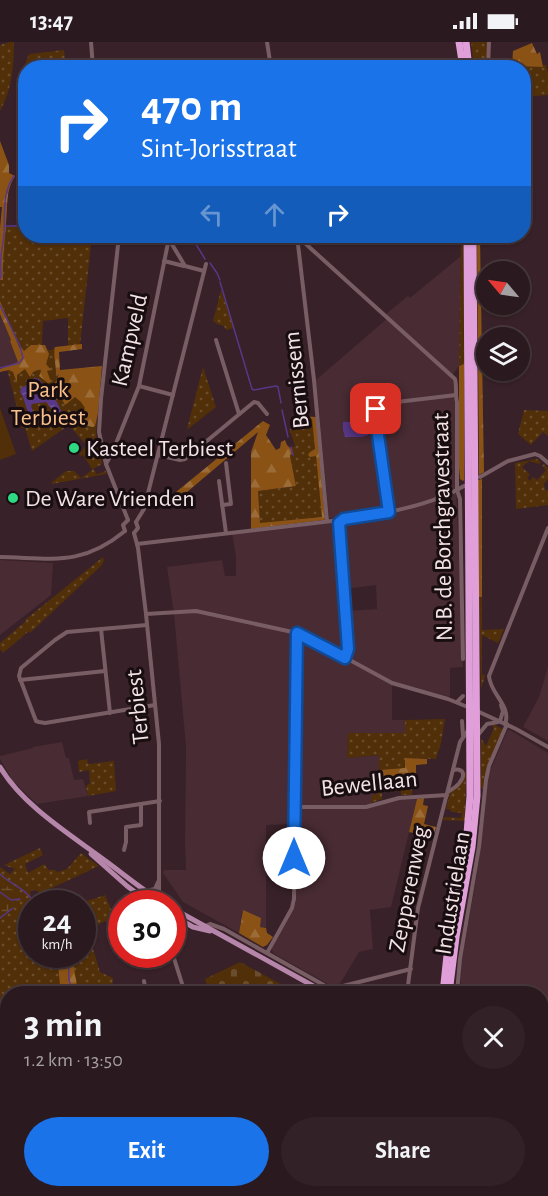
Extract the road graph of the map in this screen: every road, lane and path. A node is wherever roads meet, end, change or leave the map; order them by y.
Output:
1 (91, 42) edge
2 (267, 42) edge
3 (459, 42) edge
4 (466, 42) edge
5 (489, 42) edge
6 (92, 60) edge
7 (270, 60) edge
8 (462, 60) edge
9 (468, 60) edge
10 (488, 60) edge
11 (118, 243) edge
12 (167, 243) edge
13 (171, 243) edge
14 (298, 243) edge
15 (305, 243) edge
16 (467, 243) edge
17 (474, 243) edge
18 (164, 261) junction
19 (206, 264) dead end
20 (184, 266) junction
21 (204, 271) junction
22 (216, 340) dead end
23 (139, 386) junction
24 (173, 395) junction
25 (456, 395) junction
26 (239, 414) junction
27 (267, 414) dead end
28 (114, 447) junction
29 (102, 449) junction
30 (158, 455) junction
31 (226, 463) dead end
32 (548, 463) edge
33 (106, 464) junction
34 (480, 477) dead end
35 (219, 481) dead end
36 (464, 486) dead end
37 (457, 490) junction
38 (222, 506) junction
39 (389, 512) junction
40 (128, 520) junction
41 (327, 521) junction
42 (136, 522) junction
43 (339, 523) junction
44 (548, 528) edge
45 (125, 531) junction
46 (134, 533) junction
47 (226, 533) junction
48 (137, 544) junction
49 (0, 557) edge
50 (146, 614) junction
51 (147, 625) junction
52 (101, 628) junction
53 (297, 633) junction
54 (345, 658) junction
55 (464, 659) dead end
56 (105, 671) junction
57 (20, 680) junction
58 (463, 696) dead end
59 (457, 702) junction
60 (155, 705) junction
61 (473, 709) junction
62 (110, 713) junction
63 (462, 721) dead end
64 (504, 723) junction
65 (470, 725) junction
66 (477, 735) junction
67 (464, 736) junction
68 (548, 747) edge
69 (0, 767) edge
70 (453, 770) junction
71 (477, 782) junction
72 (447, 794) junction
73 (484, 798) junction
74 (160, 801) junction
75 (141, 804) junction
76 (294, 807) junction
77 (90, 823) dead end
78 (79, 843) junction
79 (124, 850) dead end
80 (159, 879) junction
81 (132, 890) edge
82 (145, 890) edge
83 (150, 890) edge
84 (160, 890) edge
85 (186, 916) edge
86 (186, 923) edge
87 (205, 926) junction
88 (267, 953) junction
89 (177, 968) edge
90 (411, 969) junction
91 (144, 981) dead end
92 (350, 985) joint
93 (145, 986) edge
94 (183, 986) edge
95 (311, 986) edge
96 (312, 986) edge
97 (326, 986) edge
98 (347, 986) edge
99 (408, 986) edge
100 (444, 986) edge
101 (450, 986) edge
102 (458, 986) edge

1 - 6 street
2 - 7 street
3 - 8 highway
4 - 9 highway
5 - 10 street
11 - 29 street
12 - 18 street, Kampveld
13 - 20 street
14 - 41 street, Bernissem
15 - 25 street, N.B. de Borchgravestraat
16 - 61 highway
17 - 61 highway
18 - 20 street
18 - 23 street, Kampveld
19 - 21 street
20 - 21 street
21 - 24 street
22 - 26 street
23 - 24 street
23 - 28 street, Kampveld
24 - 30 street
25 - 37 street, N.B. de Borchgravestraat
25 - 39 street, N.B. de Borchgravestraat
26 - 27 street
26 - 30 street
28 - 29 street
28 - 33 street, Kampveld
29 - 33 street
30 - 42 street
31 - 38 street
32 - 34 street
33 - 40 street
35 - 38 street
36 - 37 street
37 - 39 street
37 - 55 street, N.B. de Borchgravestraat
38 - 47 street
39 - 43 street
40 - 42 street
40 - 45 street
41 - 43 street
41 - 47 street
42 - 46 street
43 - 54 street
44 - 64 street
45 - 46 street
45 - 49 street
46 - 48 street, Terbiest
47 - 48 street
48 - 50 street, Terbiest
50 - 51 street, Terbiest
50 - 53 street
51 - 52 street
51 - 60 street, Terbiest
52 - 56 street
52 - 57 street
53 - 54 street
53 - 76 street
54 - 59 street
56 - 57 street
56 - 62 street
57 - 62 street
58 - 59 street
59 - 61 street
60 - 62 street
60 - 74 street, Terbiest
61 - 64 street
61 - 65 highway
61 - 66 highway
63 - 67 street, Zepperenweg
64 - 66 street
64 - 68 street
64 - 73 street, Industrielaan
65 - 67 street, Zepperenweg
65 - 100 highway
66 - 71 highway
67 - 70 street, Zepperenweg
69 - 78 main road
70 - 72 street, Zepperenweg
70 - 72 street, Zepperenweg
71 - 73 street, Industrielaan
71 - 101 highway
72 - 76 street, Bewellaan
72 - 90 street, Zepperenweg
73 - 102 street, Industrielaan
74 - 75 street
74 - 80 street, Terbiest
75 - 77 street
75 - 79 street
76 - 88 street
78 - 81 main road
78 - 82 main road
80 - 83 street
80 - 84 street, Terbiest
85 - 87 main road
86 - 95 main road
87 - 88 street
87 - 96 main road
88 - 97 street
89 - 94 street
90 - 92 street
90 - 99 street, Zepperenweg
91 - 93 street
92 - 98 street

